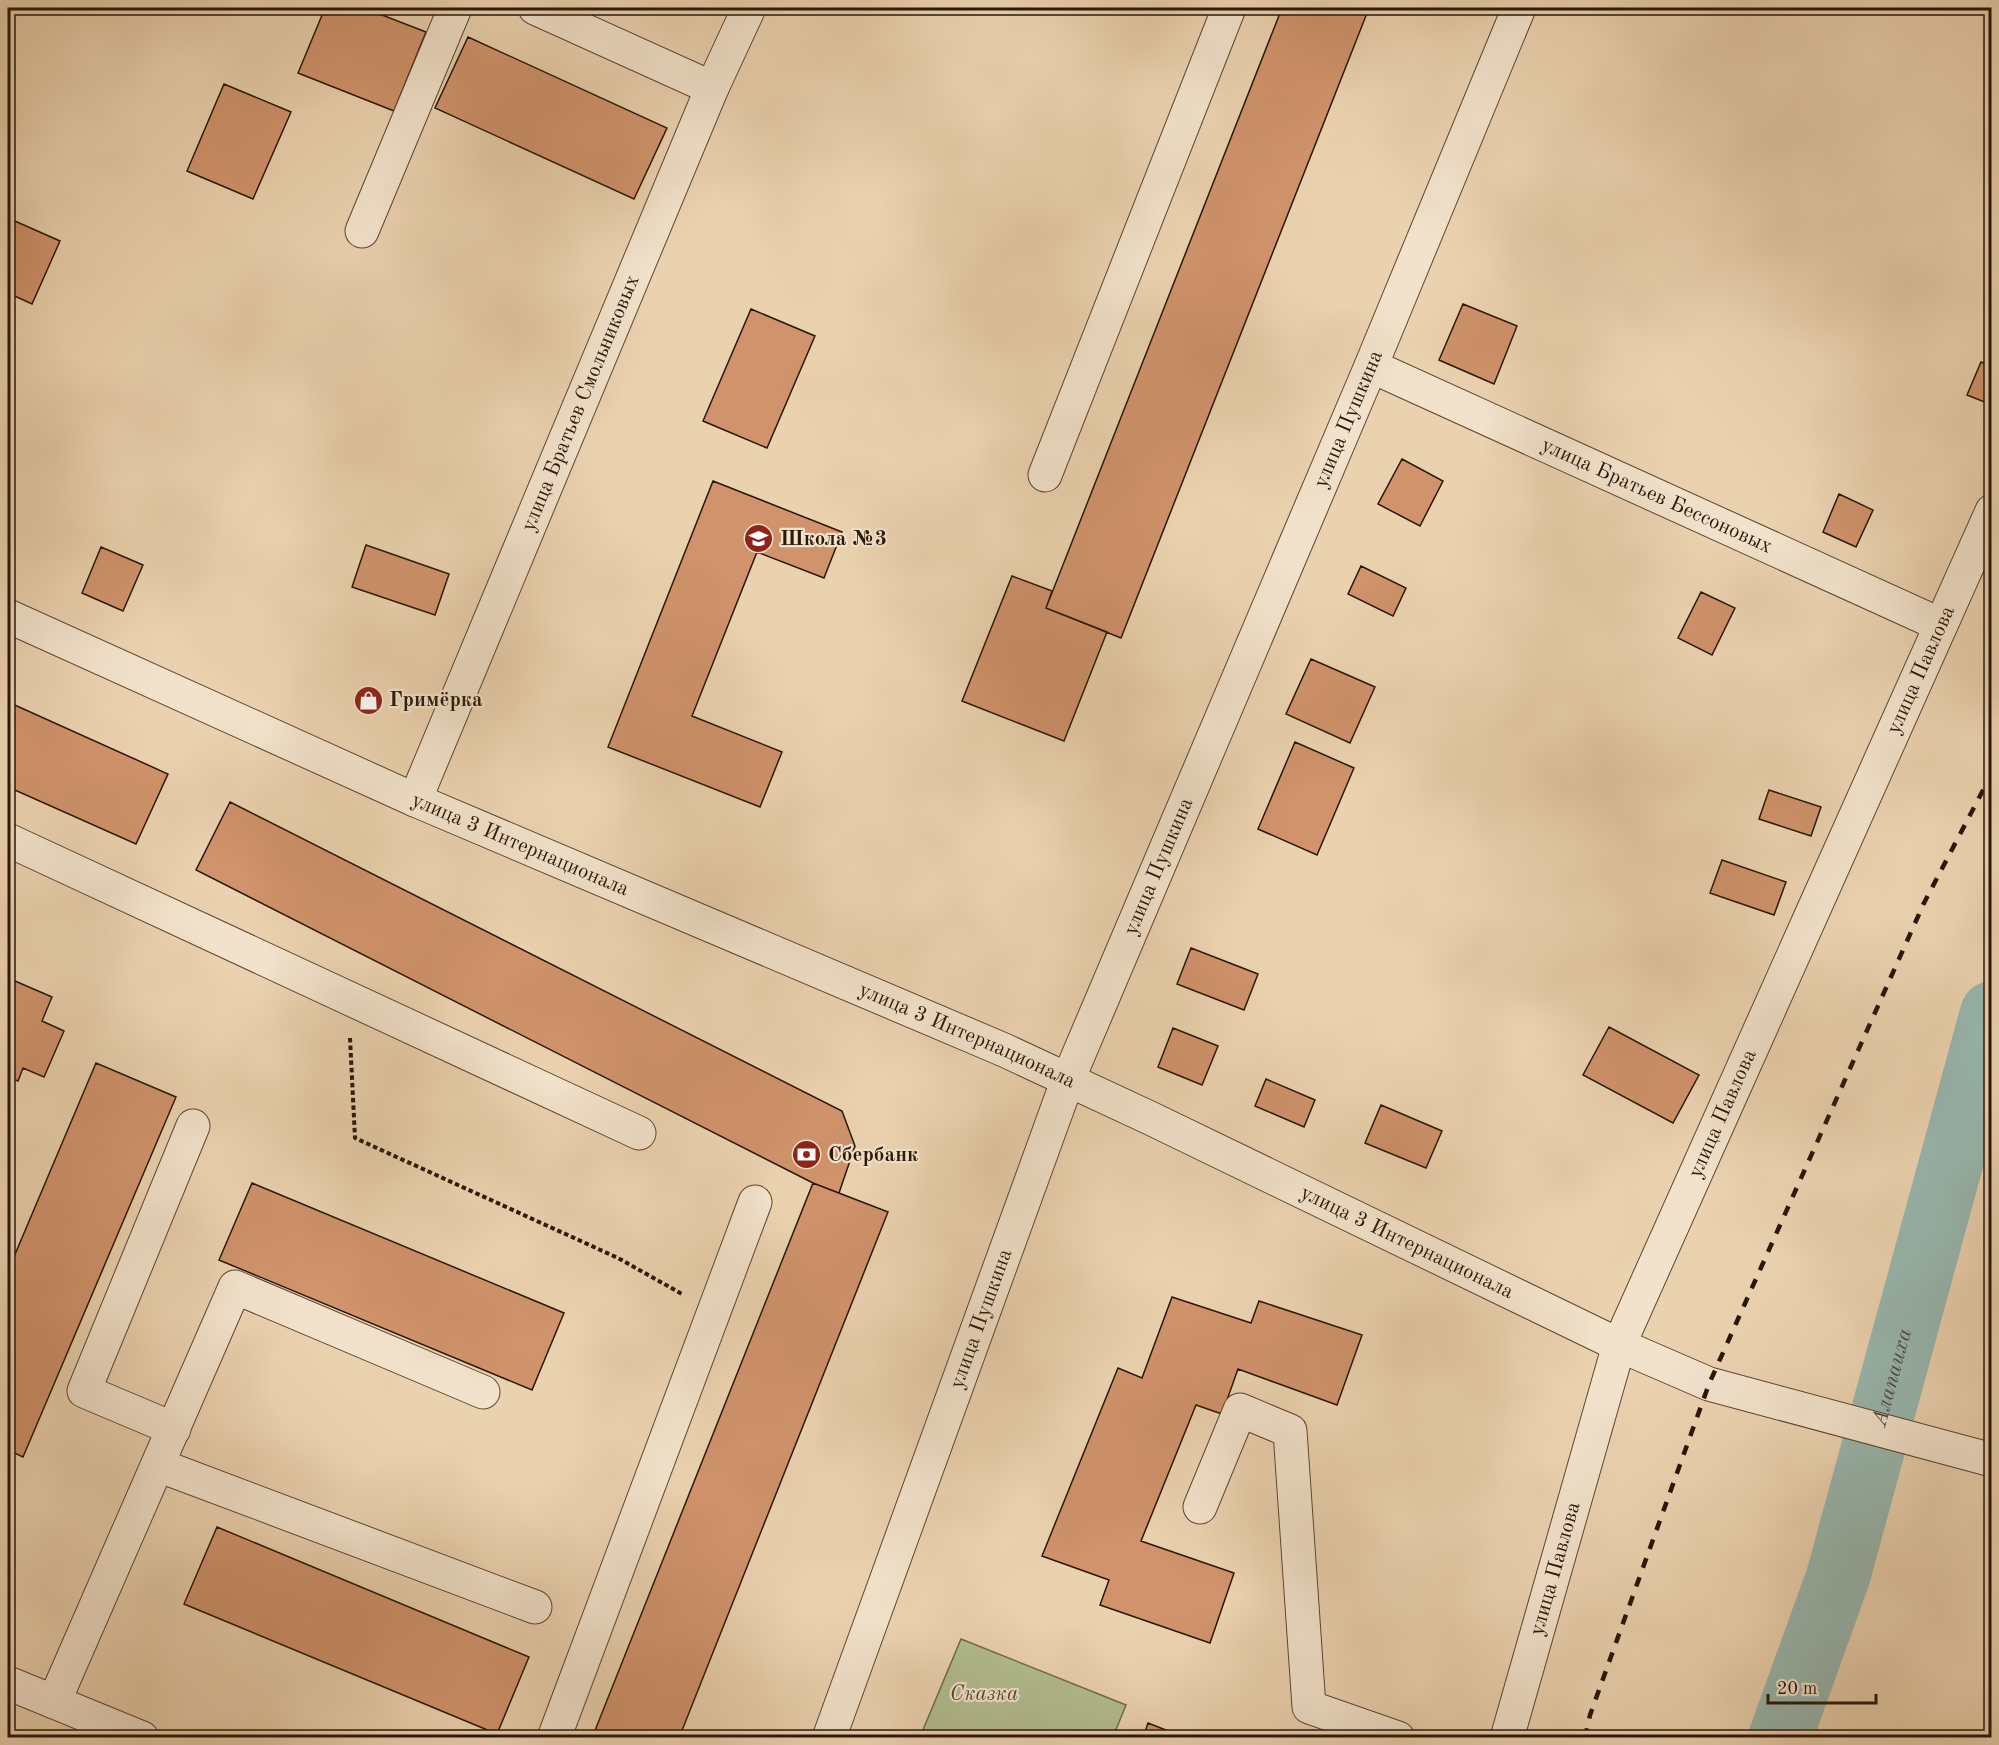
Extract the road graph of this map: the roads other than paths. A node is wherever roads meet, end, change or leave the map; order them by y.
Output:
1 (455, 8) edge
2 (535, 8) edge
3 (749, 8) edge
4 (1229, 8) edge
5 (1519, 8) edge
6 (712, 88) junction
7 (362, 231) dead end
8 (1371, 366) junction
9 (1045, 475) dead end
10 (1992, 511) edge
11 (8, 616) edge
12 (1941, 625) junction
13 (415, 800) junction
14 (8, 840) edge
15 (1067, 1082) junction
16 (193, 1126) dead end
17 (639, 1133) dead end
18 (755, 1202) dead end
19 (1619, 1345) junction
20 (483, 1392) dead end
21 (174, 1429) junction
22 (1992, 1460) edge
23 (158, 1465) junction
24 (1200, 1507) dead end
25 (535, 1607) dead end
26 (8, 1683) edge
27 (54, 1702) junction
28 (142, 1737) edge
29 (554, 1737) edge
30 (828, 1737) edge
31 (1398, 1737) edge
32 (1507, 1737) edge

1 - 7 street
2 - 6 street
3 - 6 street, улица Братьев Смольниковых
4 - 9 street
5 - 8 street, улица Пушкина
6 - 13 street, улица Братьев Смольниковых
8 - 12 street, улица Братьев Бессоновых
8 - 15 street, улица Пушкина
10 - 12 street, улица Павлова
11 - 13 street, улица 3 Интернационала
12 - 19 street, улица Павлова
13 - 15 street, улица 3 Интернационала
14 - 17 street
15 - 19 street, улица 3 Интернационала
15 - 30 street, улица Пушкина
16 - 21 street
18 - 29 street
19 - 22 street, улица 3 Интернационала
19 - 32 street, улица Павлова
20 - 21 street
21 - 23 street
23 - 25 street
23 - 27 street
24 - 31 street
26 - 27 street
27 - 28 street

